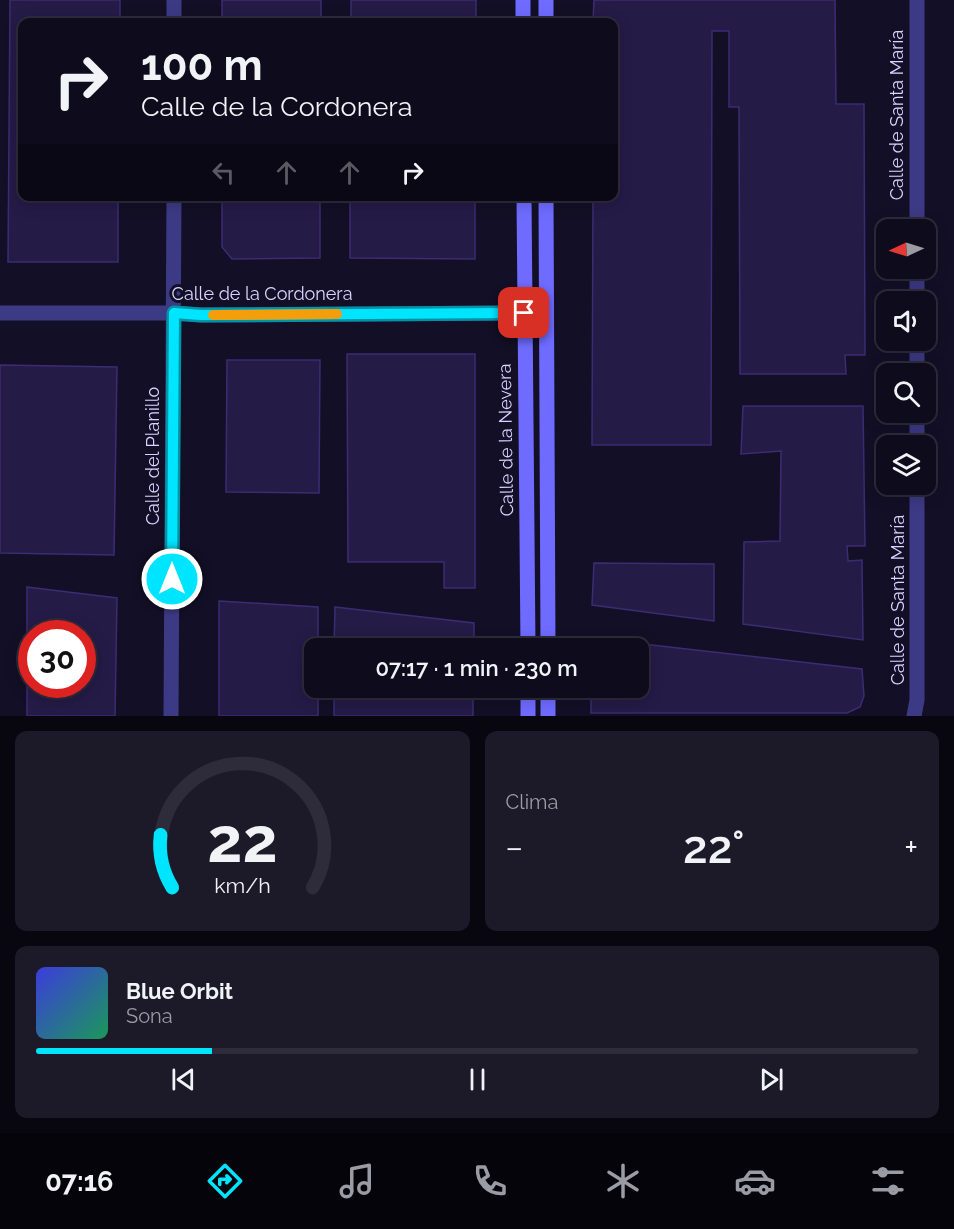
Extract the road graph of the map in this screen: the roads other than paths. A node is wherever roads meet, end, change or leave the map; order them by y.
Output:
1 (174, 0) edge
2 (523, 0) edge
3 (546, 0) edge
4 (916, 0) edge
5 (174, 18) edge
6 (523, 18) edge
7 (546, 18) edge
8 (174, 201) edge
9 (524, 201) edge
10 (546, 201) edge
11 (917, 219) edge
12 (0, 313) edge
13 (174, 313) junction
14 (524, 313) junction
15 (917, 495) edge
16 (528, 638) edge
17 (548, 638) edge
18 (528, 698) edge
19 (548, 698) edge
20 (171, 716) edge
21 (528, 716) edge
22 (548, 716) edge
23 (914, 716) edge

1 - 5 street
2 - 6 main road
3 - 7 main road
4 - 11 street, Calle de Santa María
8 - 13 street, Calle del Planillo
9 - 14 main road, Calle de la Nevera
10 - 17 main road
12 - 13 street, Calle de la Cordonera
13 - 14 street, Calle de la Cordonera
13 - 20 street, Calle del Planillo
14 - 16 main road, Calle de la Nevera
15 - 23 street, Calle de Santa María
18 - 21 main road
19 - 22 main road

